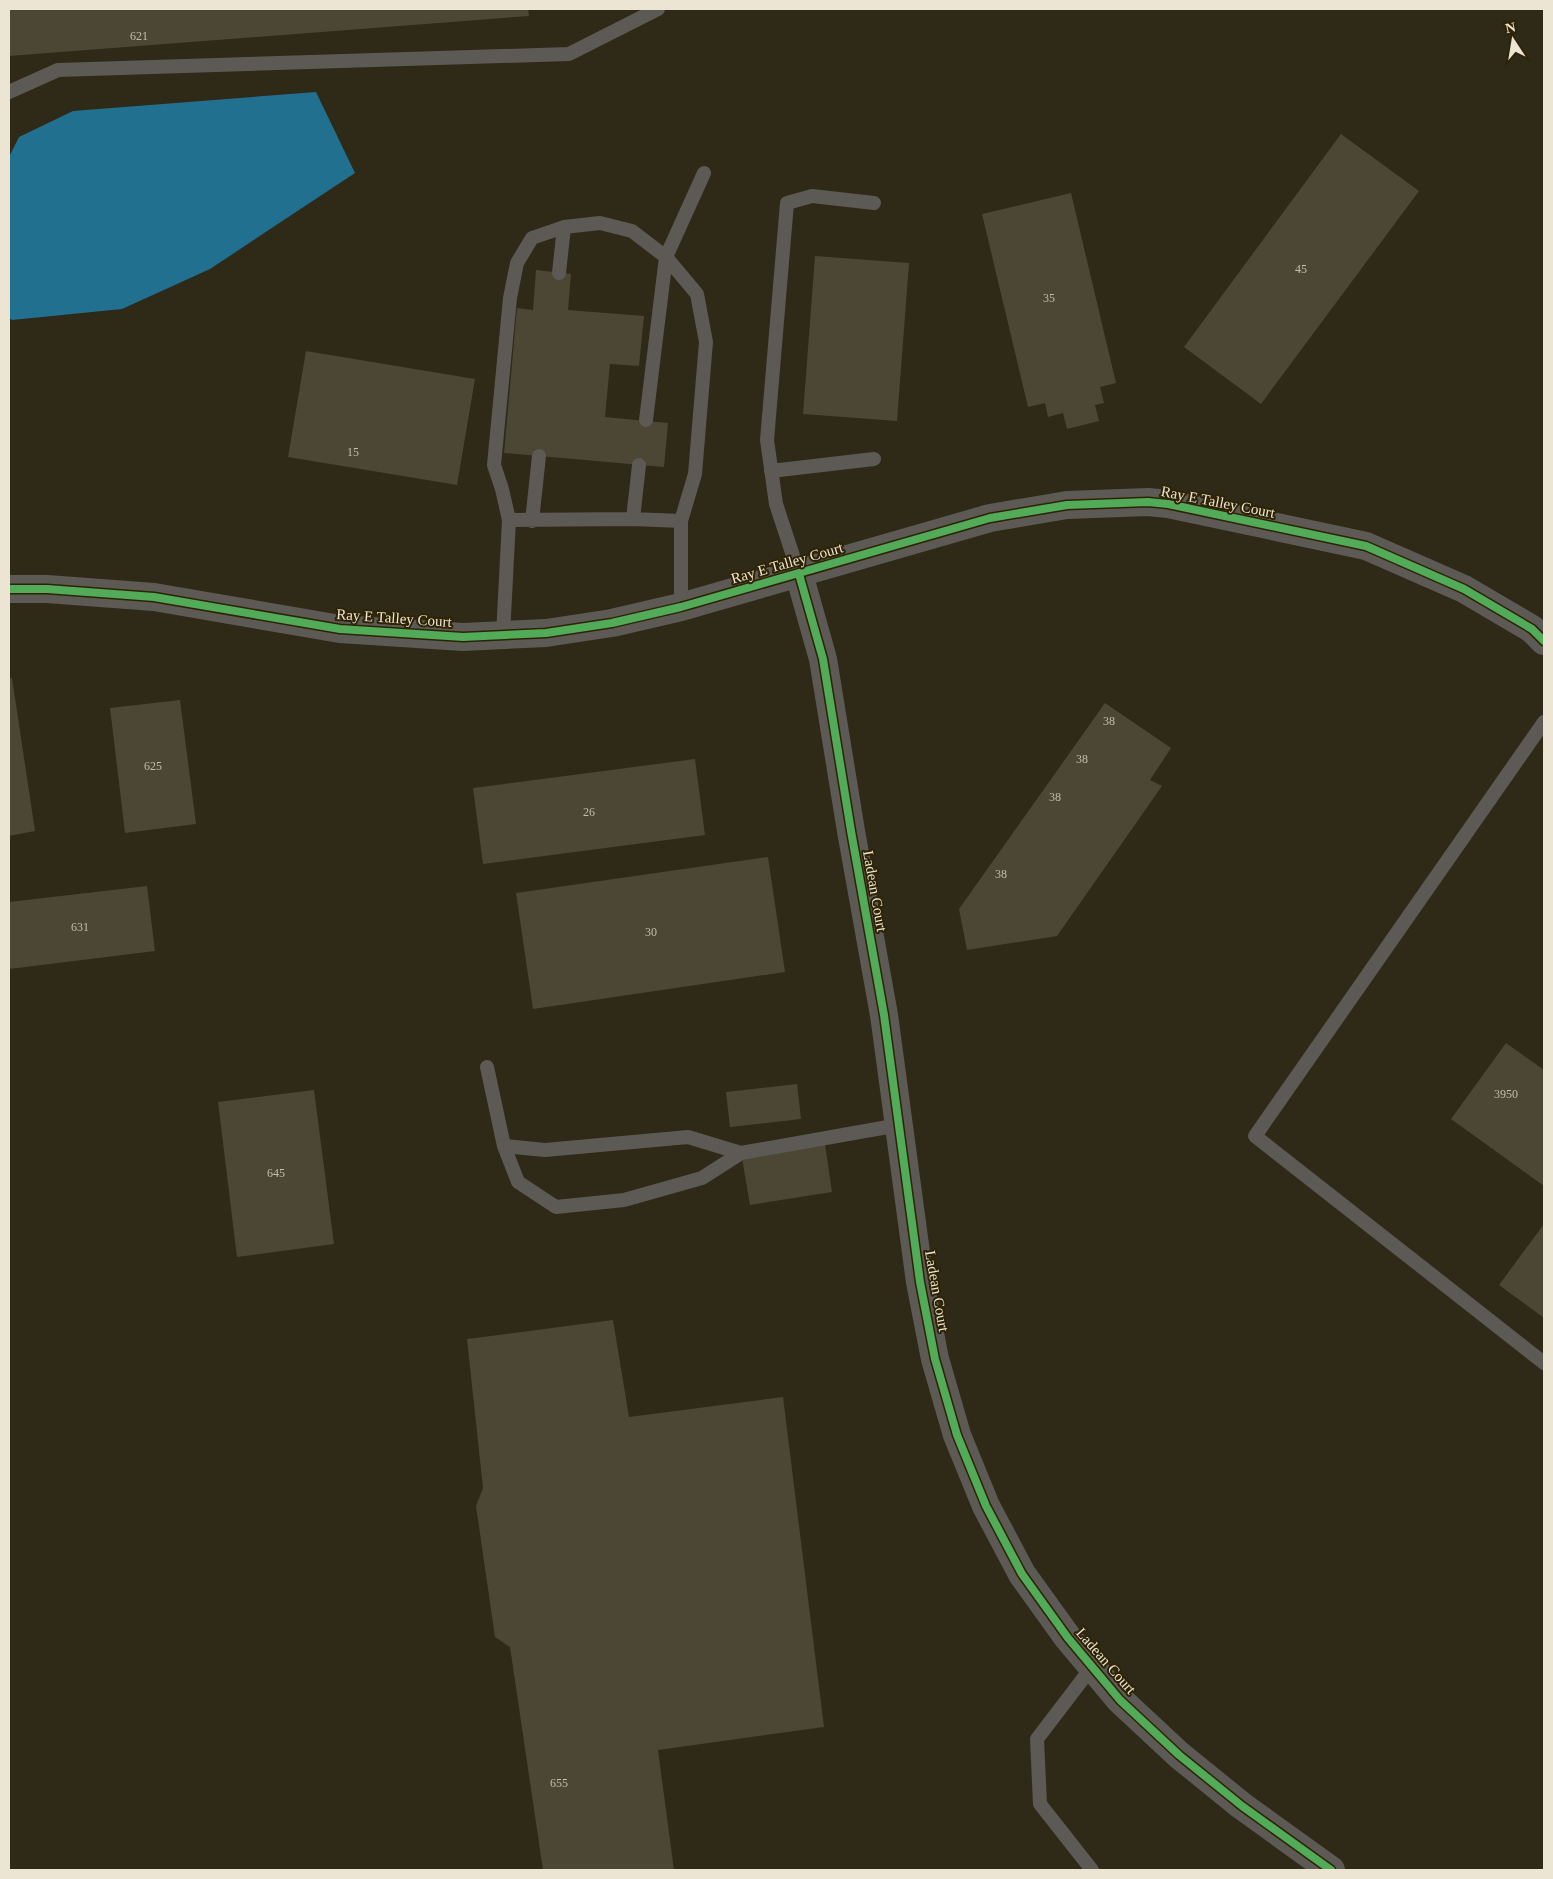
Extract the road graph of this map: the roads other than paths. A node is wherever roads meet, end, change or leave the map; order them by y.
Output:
1 (658, 9) edge
2 (9, 92) edge
3 (704, 173) dead end
4 (874, 203) dead end
5 (564, 227) junction
6 (666, 257) junction
7 (559, 273) dead end
8 (646, 420) dead end
9 (539, 456) dead end
10 (874, 459) dead end
11 (639, 465) dead end
12 (771, 471) junction
13 (633, 519) junction
14 (509, 520) junction
15 (532, 521) junction
16 (680, 521) junction
17 (799, 574) junction
18 (9, 589) edge
19 (681, 607) junction
20 (503, 635) junction
21 (1544, 641) edge
22 (1544, 722) edge
23 (487, 1067) dead end
24 (899, 1125) junction
25 (504, 1146) junction
26 (741, 1153) junction
27 (1544, 1363) edge
28 (1092, 1667) junction
29 (1092, 1870) edge
30 (1331, 1870) edge

1 - 2 lane
3 - 6 lane
4 - 12 lane
5 - 6 lane
5 - 7 lane
5 - 14 lane
6 - 8 lane
6 - 16 lane
9 - 15 lane
10 - 12 lane
11 - 13 lane
12 - 17 lane
13 - 15 lane
13 - 16 lane
14 - 15 lane
14 - 20 lane
16 - 19 lane
17 - 19 street, Ray E Talley Court
17 - 21 street, Ray E Talley Court
17 - 24 street, Ladean Court
18 - 20 street, Ray E Talley Court
19 - 20 street, Ray E Talley Court
22 - 27 lane
23 - 25 lane
24 - 26 lane
24 - 28 street, Ladean Court
25 - 26 lane
25 - 26 lane
28 - 29 lane
28 - 30 street, Ladean Court

